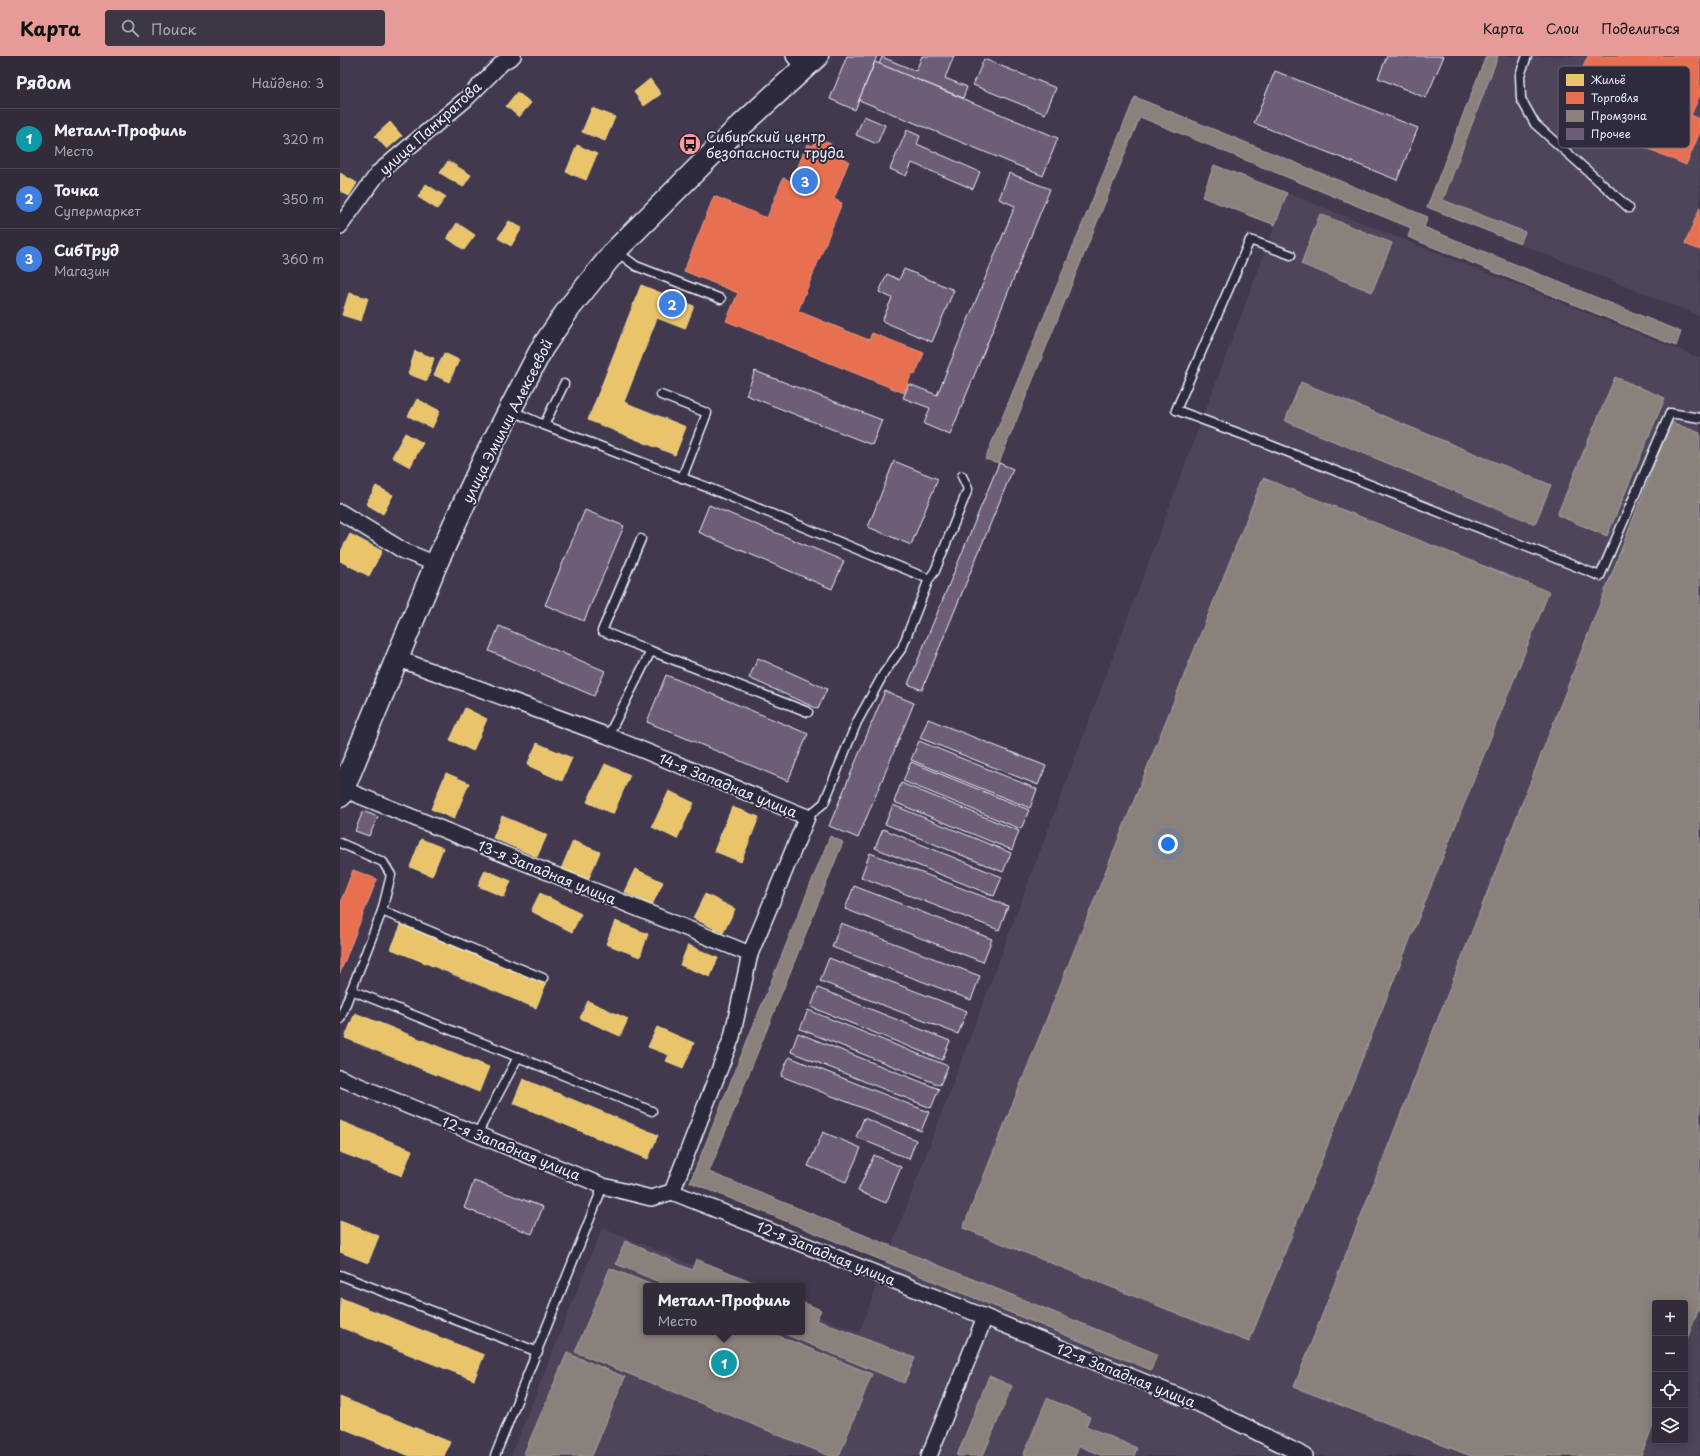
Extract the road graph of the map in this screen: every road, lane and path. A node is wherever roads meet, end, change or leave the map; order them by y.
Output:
1 (512, 56) edge
2 (1527, 56) edge
3 (805, 60) edge
4 (1558, 145) edge
5 (1562, 148) edge
6 (1629, 208) dead end
7 (340, 226) edge
8 (616, 250) junction
9 (1291, 255) dead end
10 (721, 299) dead end
11 (564, 384) dead end
12 (661, 395) dead end
13 (509, 410) junction
14 (1700, 418) edge
15 (544, 425) junction
16 (962, 476) dead end
17 (682, 478) junction
18 (340, 512) edge
19 (641, 538) dead end
20 (436, 564) junction
21 (929, 579) junction
22 (650, 651) junction
23 (396, 658) junction
24 (808, 712) dead end
25 (608, 736) junction
26 (341, 793) edge
27 (807, 817) junction
28 (340, 843) edge
29 (382, 911) junction
30 (750, 954) junction
31 (543, 978) dead end
32 (352, 990) junction
33 (340, 1019) edge
34 (518, 1057) junction
35 (340, 1078) edge
36 (652, 1111) dead end
37 (476, 1134) junction
38 (603, 1186) junction
39 (672, 1192) junction
40 (340, 1275) edge
41 (985, 1317) junction
42 (538, 1352) junction
43 (495, 1456) edge
44 (929, 1456) edge
45 (1305, 1456) edge

1 - 7 street, улица Панкратова
2 - 4 lane
3 - 8 street, улица Эмилии Алексеевой
5 - 6 lane
8 - 10 lane
8 - 13 street, улица Эмилии Алексеевой
9 - 14 lane
11 - 15 lane
12 - 17 lane
13 - 15 lane
13 - 20 street, улица Эмилии Алексеевой
15 - 17 lane
16 - 21 lane, 14-я Западная улица
17 - 21 lane
18 - 20 street
19 - 22 lane
20 - 23 street, улица Эмилии Алексеевой
21 - 27 lane, 14-я Западная улица
22 - 24 lane
22 - 25 lane
23 - 25 street, 14-я Западная улица
23 - 26 street, улица Эмилии Алексеевой
25 - 27 street, 14-я Западная улица
26 - 30 street, 13-я Западная улица
27 - 30 street
28 - 29 lane
29 - 31 lane
29 - 32 lane
30 - 39 street
32 - 33 lane
32 - 34 lane
34 - 36 lane
34 - 37 lane
35 - 37 street, 12-я Западная улица
37 - 38 street, 12-я Западная улица
38 - 39 street, 12-я Западная улица
38 - 42 lane
39 - 41 street, 12-я Западная улица
40 - 42 lane
41 - 44 street
41 - 45 street, 12-я Западная улица
42 - 43 lane

